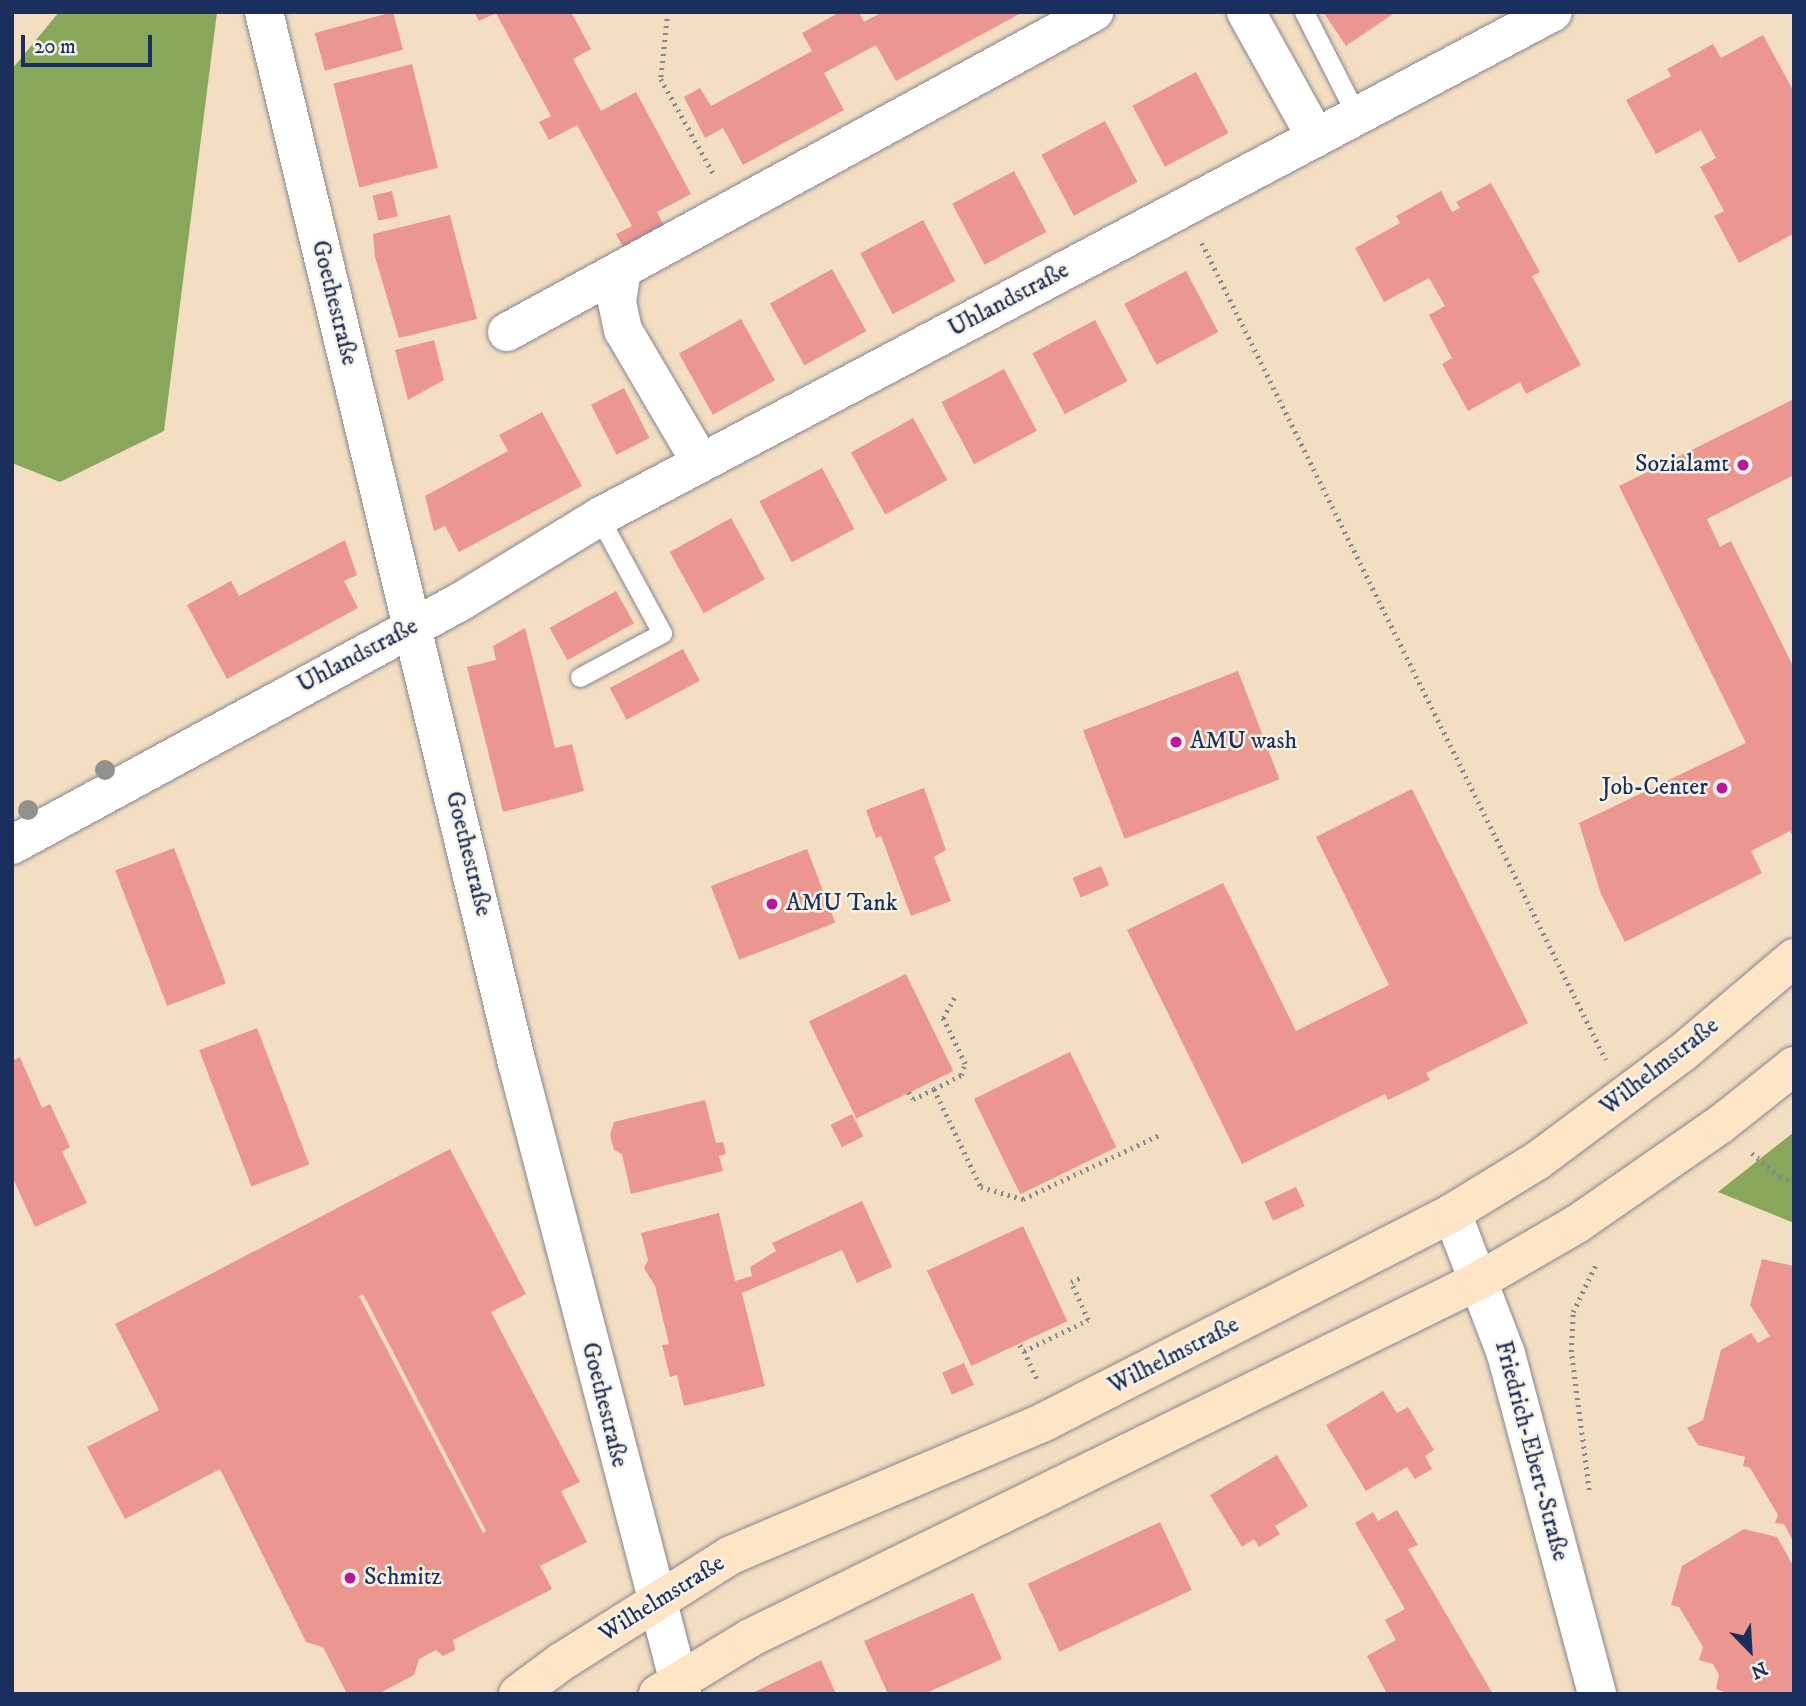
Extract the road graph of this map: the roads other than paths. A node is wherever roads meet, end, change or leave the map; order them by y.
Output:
1 (264, 12) edge
2 (1094, 12) edge
3 (1246, 12) edge
4 (1304, 12) edge
5 (1553, 12) edge
6 (1357, 116) junction
7 (1316, 138) junction
8 (622, 270) junction
9 (506, 332) dead end
10 (701, 463) junction
11 (599, 517) junction
12 (412, 627) junction
13 (580, 677) dead end
14 (12, 845) edge
15 (1794, 958) edge
16 (1794, 1066) edge
17 (1452, 1213) junction
18 (1480, 1280) junction
19 (656, 1603) junction
20 (672, 1689) edge
21 (518, 1694) edge
22 (1597, 1694) edge

1 - 12 street, Goethestraße
2 - 8 street
3 - 7 street
4 - 6 lane
5 - 6 street, Uhlandstraße
6 - 7 street, Uhlandstraße
7 - 10 street, Uhlandstraße
8 - 9 street
8 - 10 street
10 - 11 street, Uhlandstraße
11 - 12 street, Uhlandstraße
11 - 13 lane
12 - 14 street, Uhlandstraße
12 - 19 street, Goethestraße
15 - 17 main road, Wilhelmstraße
16 - 18 main road
17 - 18 street, Friedrich-Ebert-Straße
17 - 19 main road, Wilhelmstraße
18 - 20 main road
18 - 22 street, Friedrich-Ebert-Straße
19 - 20 street, Goethestraße
19 - 21 main road, Wilhelmstraße

